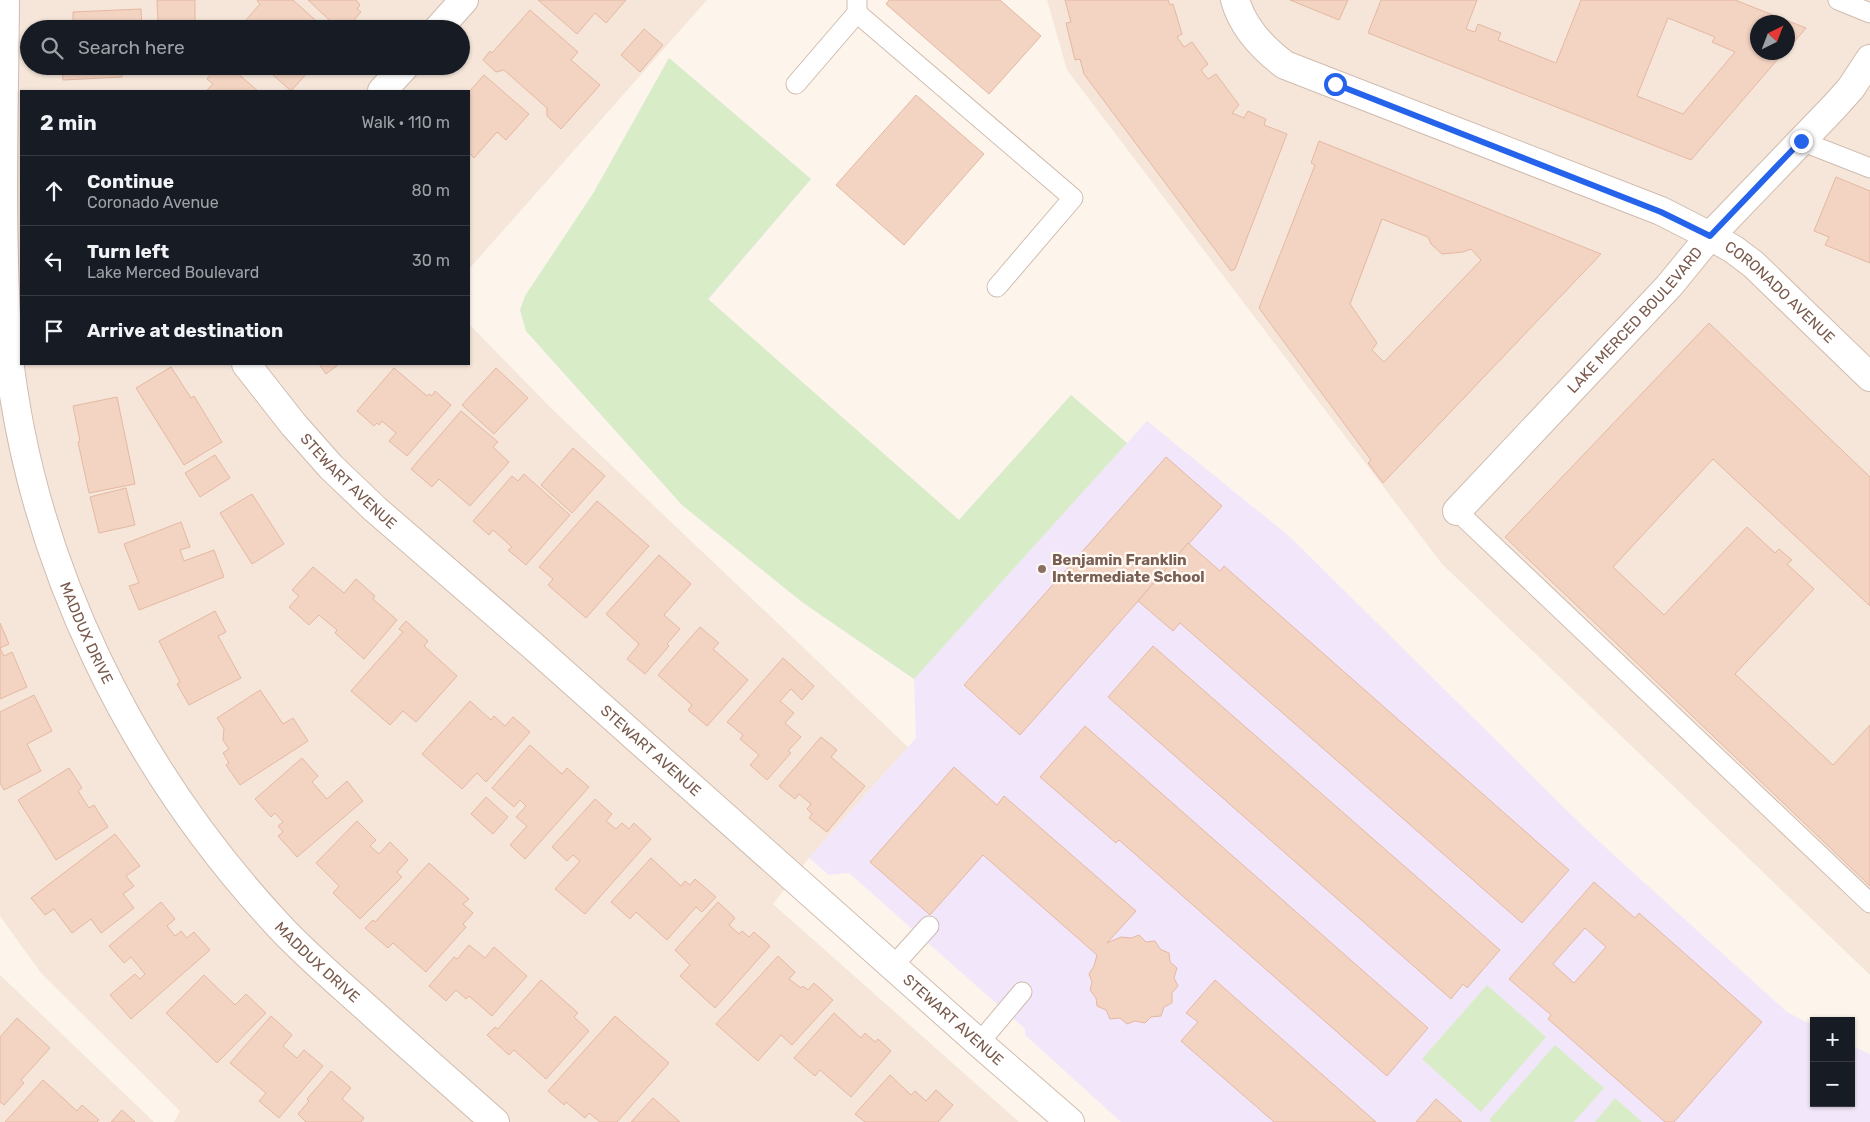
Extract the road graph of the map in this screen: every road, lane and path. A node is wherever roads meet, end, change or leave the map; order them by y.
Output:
1 (5, 0) edge
2 (464, 0) edge
3 (1235, 0) edge
4 (1838, 0) edge
5 (857, 7) edge
6 (1870, 13) edge
7 (446, 20) edge
8 (1870, 59) edge
9 (397, 75) edge
10 (796, 84) dead end
11 (383, 90) edge
12 (1801, 141) junction
13 (1870, 168) edge
14 (1710, 236) junction
15 (997, 287) dead end
16 (15, 349) edge
17 (247, 365) edge
18 (1870, 377) edge
19 (1457, 511) joint
20 (1870, 903) edge
21 (929, 926) dead end
22 (893, 966) junction
23 (1022, 992) dead end
24 (979, 1043) junction
25 (496, 1122) edge
26 (1070, 1122) edge

1 - 16 street, MADDUX DRIVE
2 - 7 street
3 - 14 street, CORONADO AVENUE
4 - 6 lane
5 - 10 lane
5 - 15 lane
8 - 12 street, LAKE MERCED BOULEVARD
9 - 11 street
12 - 13 lane
12 - 14 street, LAKE MERCED BOULEVARD
14 - 18 street, CORONADO AVENUE
14 - 19 street, LAKE MERCED BOULEVARD
16 - 25 street, MADDUX DRIVE
17 - 22 street, STEWART AVENUE
19 - 20 lane
21 - 22 lane
22 - 24 street, STEWART AVENUE
23 - 24 lane
24 - 26 street, STEWART AVENUE

